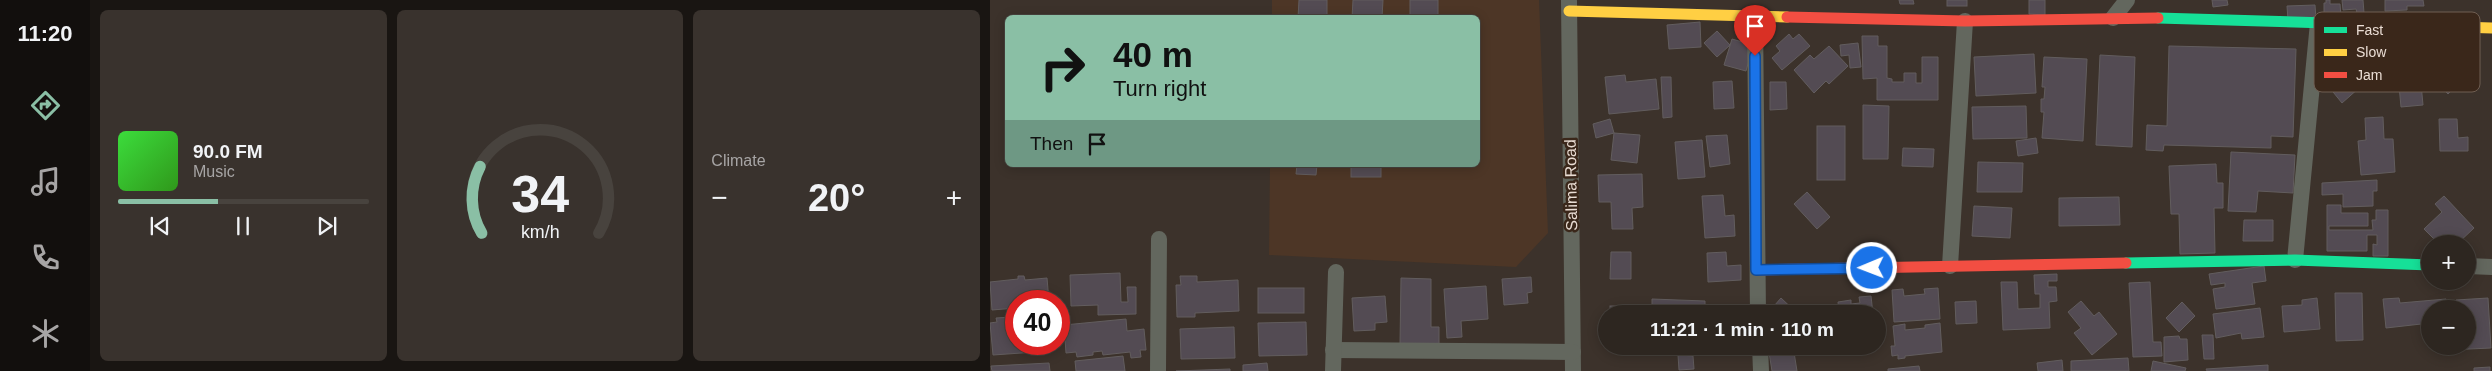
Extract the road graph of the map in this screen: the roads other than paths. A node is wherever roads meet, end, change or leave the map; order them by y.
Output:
1 (2127, 0) edge
2 (1569, 6) edge
3 (1755, 17) junction
4 (2113, 18) junction
5 (1965, 21) junction
6 (2314, 23) edge
7 (2314, 64) edge
8 (1159, 239) dead end
9 (2295, 260) junction
10 (2421, 265) edge
11 (1950, 266) junction
12 (2476, 266) edge
13 (2492, 267) edge
14 (1756, 270) junction
15 (1336, 272) dead end
16 (1758, 305) edge
17 (1333, 350) junction
18 (1573, 352) junction
19 (1760, 355) edge
20 (1158, 371) edge
21 (1333, 371) edge
22 (1573, 371) edge
23 (1761, 371) edge

1 - 4 street
2 - 3 street
2 - 18 street, Salima Road
3 - 5 street
3 - 14 street
4 - 5 street
4 - 6 street
5 - 11 street
7 - 9 street
8 - 20 street
9 - 10 street
9 - 11 street
11 - 14 street
12 - 13 street
14 - 16 street
15 - 17 street
17 - 18 street
17 - 21 street
18 - 22 street, Salima Road
19 - 23 street

